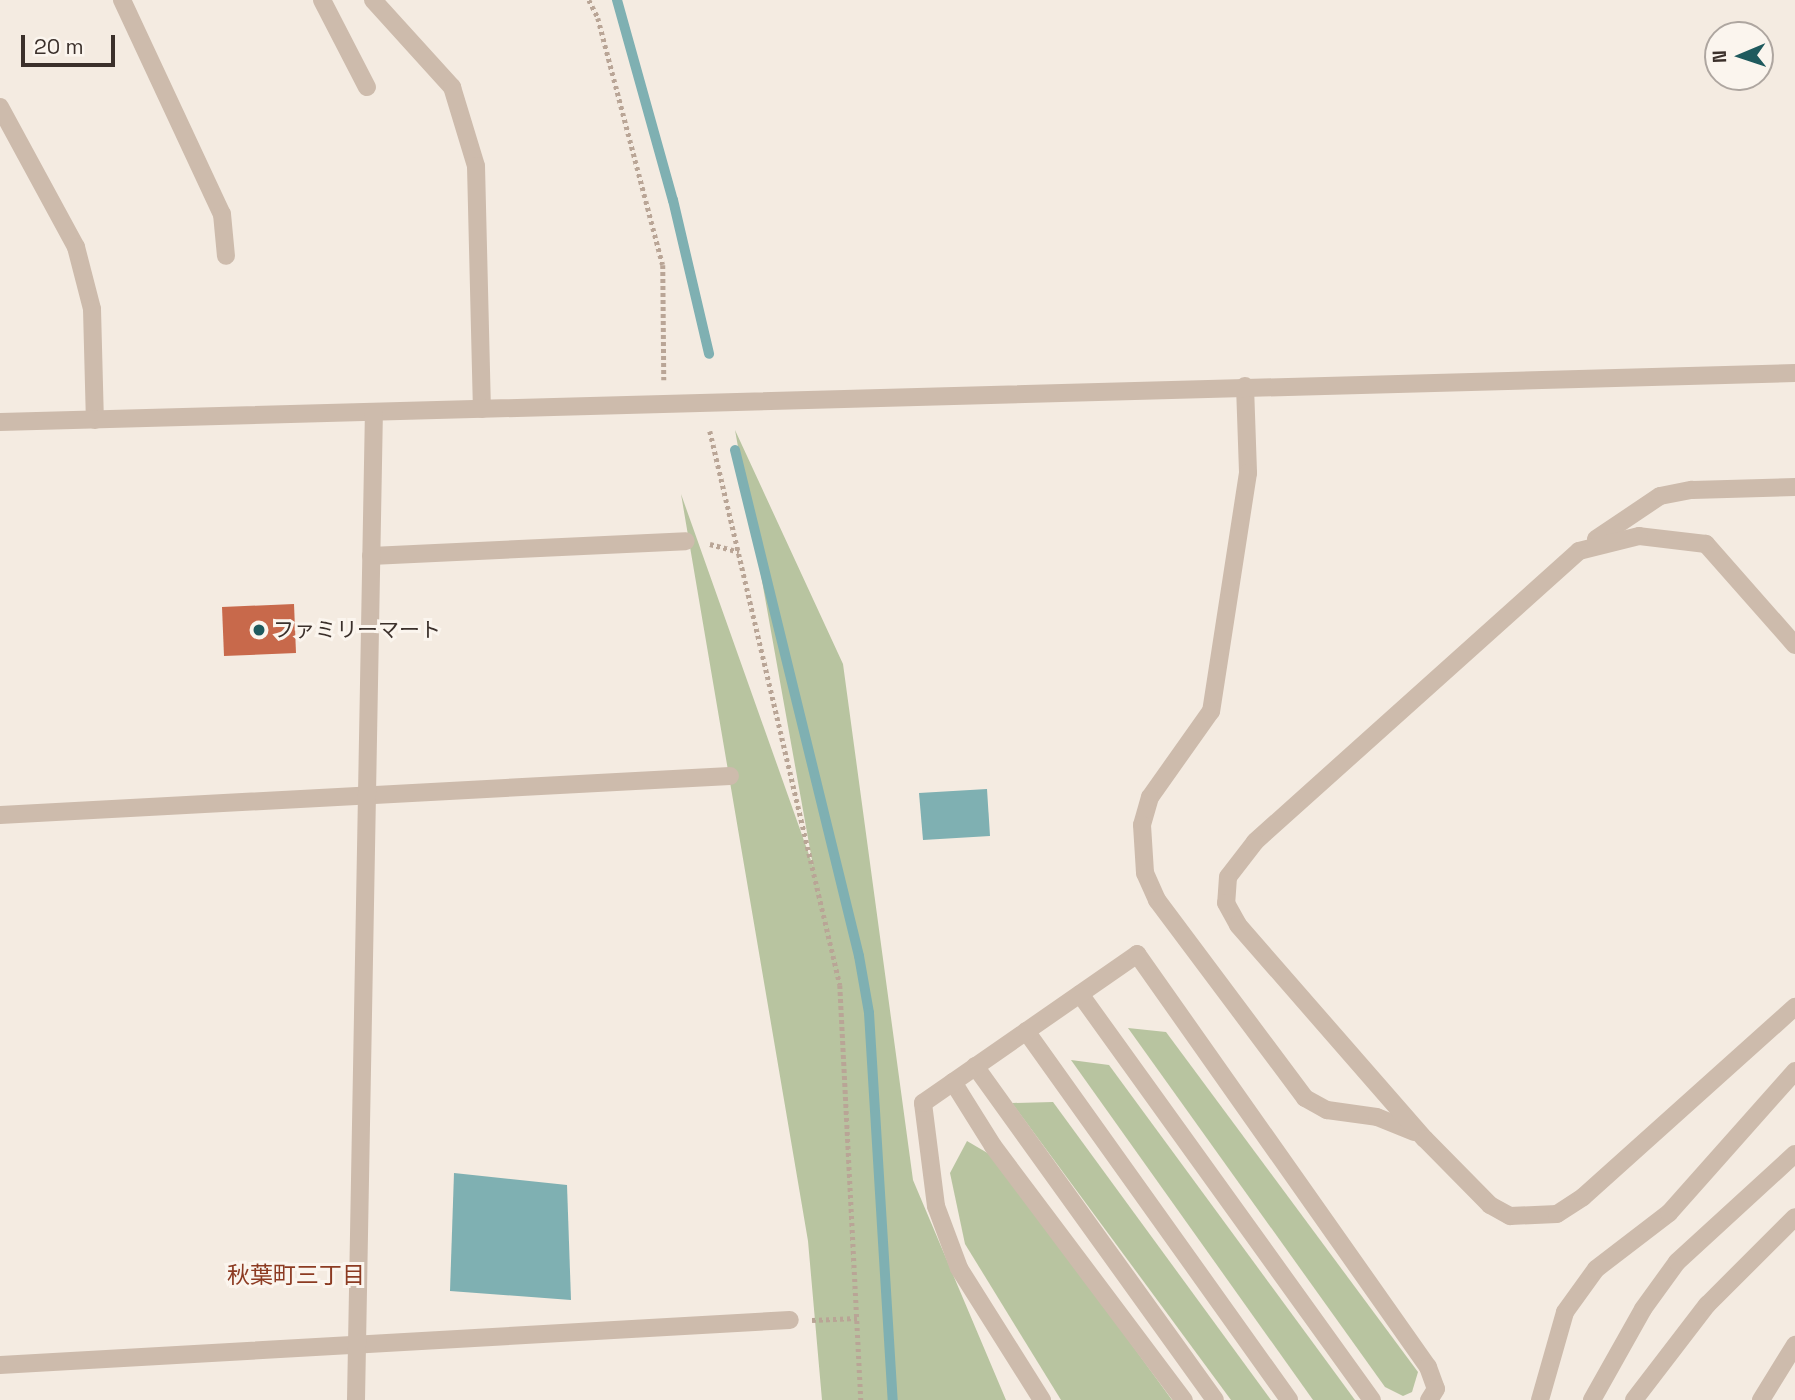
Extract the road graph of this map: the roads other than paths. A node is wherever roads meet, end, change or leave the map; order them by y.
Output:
1 (122, 0) edge
2 (322, 0) edge
3 (373, 0) edge
4 (367, 87) dead end
5 (0, 107) edge
6 (226, 256) dead end
7 (1795, 373) edge
8 (1245, 386) junction
9 (482, 409) junction
10 (374, 414) junction
11 (95, 420) junction
12 (0, 422) edge
13 (1795, 487) edge
14 (686, 541) road end
15 (1579, 551) junction
16 (371, 556) junction
17 (1795, 645) edge
18 (730, 776) dead end
19 (367, 794) junction
20 (0, 815) edge
21 (1080, 994) junction
22 (1795, 1007) edge
23 (1026, 1031) junction
24 (975, 1066) junction
25 (1795, 1072) edge
26 (953, 1082) junction
27 (1425, 1139) junction
28 (1795, 1154) edge
29 (1795, 1217) edge
30 (790, 1321) road end
31 (358, 1343) junction
32 (1795, 1345) edge
33 (0, 1365) edge
34 (356, 1400) edge
35 (1042, 1400) edge
36 (1184, 1400) edge
37 (1215, 1400) edge
38 (1289, 1400) edge
39 (1372, 1400) edge
40 (1429, 1400) edge
41 (1540, 1400) edge
42 (1592, 1400) edge
43 (1634, 1400) edge
44 (1762, 1400) edge

1 - 6 street
2 - 4 street
3 - 9 street
5 - 11 street
7 - 8 street
8 - 9 street
8 - 27 street
9 - 10 street
10 - 11 street
10 - 16 street
11 - 12 street
13 - 15 street
14 - 16 street
15 - 17 street
15 - 27 street
16 - 19 street
18 - 19 street
19 - 20 street
19 - 31 street
21 - 23 street
21 - 39 street
21 - 40 street
22 - 27 street
23 - 24 street
23 - 38 street
24 - 26 street
24 - 37 street
25 - 41 street
26 - 35 street
26 - 36 street
28 - 42 street
29 - 43 street
30 - 31 street
31 - 33 street
31 - 34 street
32 - 44 street

